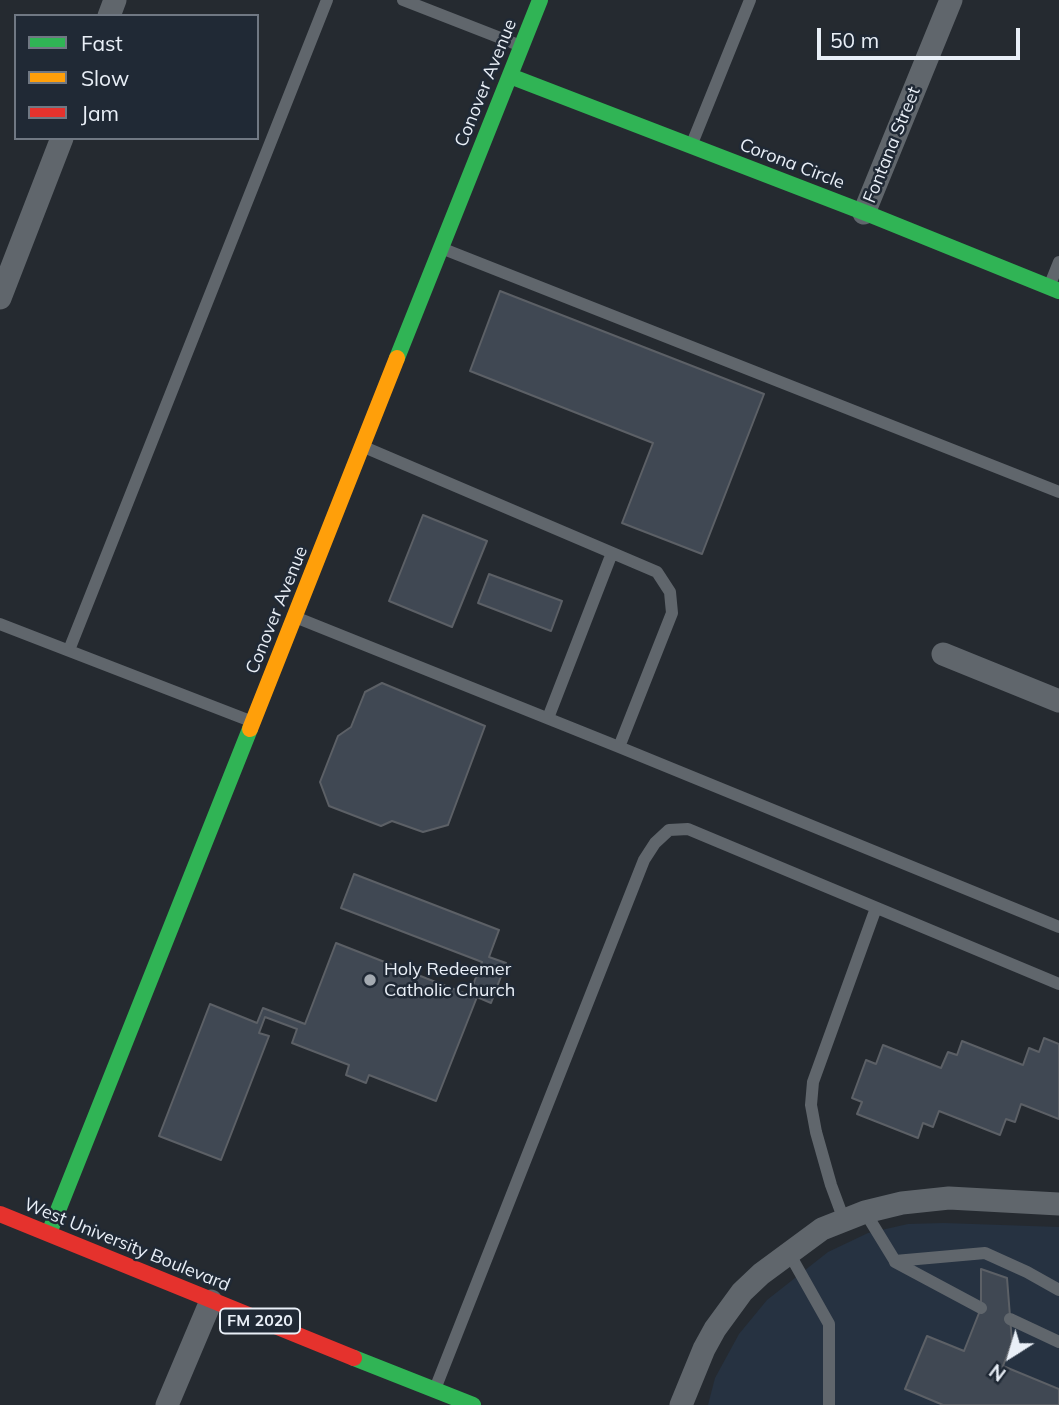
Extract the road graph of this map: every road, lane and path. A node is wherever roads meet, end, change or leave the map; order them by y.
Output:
1 (327, 0) edge
2 (403, 0) edge
3 (540, 0) edge
4 (750, 0) edge
5 (951, 0) edge
6 (522, 46) junction
7 (510, 76) junction
8 (61, 140) edge
9 (691, 146) junction
10 (864, 213) junction
11 (441, 248) junction
12 (1059, 262) edge
13 (1054, 289) edge
14 (0, 298) edge
15 (362, 446) junction
16 (1059, 492) edge
17 (612, 553) junction
18 (294, 617) junction
19 (0, 624) edge
20 (69, 650) junction
21 (943, 654) dead end
22 (1059, 701) edge
23 (548, 718) junction
24 (253, 722) junction
25 (620, 747) junction
26 (876, 908) junction
27 (1059, 927) edge
28 (1059, 984) edge
29 (1059, 1204) edge
30 (0, 1214) edge
31 (855, 1216) junction
32 (49, 1233) junction
33 (789, 1253) junction
34 (894, 1261) junction
35 (1059, 1290) edge
36 (211, 1301) junction
37 (982, 1308) dead end
38 (1010, 1319) dead end
39 (1059, 1342) edge
40 (434, 1390) junction
41 (167, 1405) edge
42 (473, 1405) edge
43 (681, 1405) edge
44 (828, 1405) edge

1 - 20 lane
2 - 6 lane
3 - 6 street, Conover Avenue
4 - 9 lane
5 - 10 street, Fontana Street
6 - 7 street, Conover Avenue
7 - 9 street, Corona Circle
7 - 11 street, Conover Avenue
8 - 14 street
9 - 10 street, Corona Circle
10 - 13 street, Corona Circle
11 - 15 street, Conover Avenue
11 - 16 lane
12 - 13 lane
15 - 17 lane
15 - 18 street, Conover Avenue
17 - 23 lane
17 - 25 lane
18 - 23 lane
18 - 24 street, Conover Avenue
19 - 20 lane
20 - 24 lane
21 - 22 street
23 - 25 lane
24 - 32 street, Conover Avenue
25 - 27 lane
26 - 28 lane
26 - 31 lane
26 - 40 lane
29 - 31 street
30 - 32 street, West University Boulevard
31 - 33 street
31 - 34 lane
32 - 36 street, West University Boulevard / FM 2020
33 - 43 street
33 - 44 lane
34 - 35 lane
34 - 37 lane
36 - 40 street, West University Boulevard / FM 2020
36 - 41 street
38 - 39 lane
40 - 42 street, West University Boulevard / FM 2020

